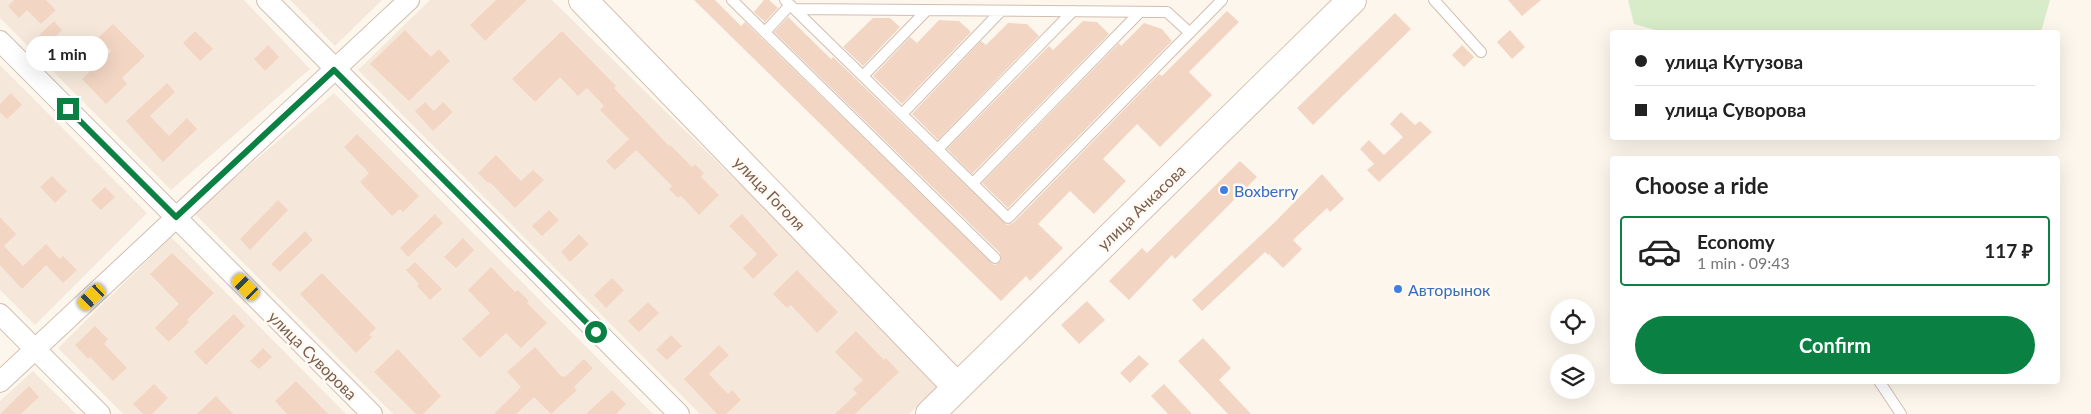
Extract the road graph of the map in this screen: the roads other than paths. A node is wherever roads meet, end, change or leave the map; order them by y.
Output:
1 (267, 0) edge
2 (409, 0) edge
3 (584, 0) edge
4 (732, 0) edge
5 (1222, 0) edge
6 (1434, 0) edge
7 (790, 5) edge
8 (1343, 5) edge
9 (927, 10) junction
10 (1001, 11) junction
11 (1073, 11) junction
12 (1140, 12) junction
13 (765, 32) junction
14 (1190, 33) junction
15 (0, 41) edge
16 (1481, 52) dead end
17 (334, 70) junction
18 (863, 76) junction
19 (902, 114) junction
20 (938, 149) junction
21 (972, 183) junction
22 (176, 217) junction
23 (994, 258) dead end
24 (0, 314) edge
25 (36, 350) junction
26 (0, 382) edge
27 (1881, 384) edge
28 (957, 387) junction
29 (100, 414) edge
30 (372, 414) edge
31 (679, 414) edge
32 (930, 414) edge
33 (1901, 414) edge

1 - 17 street
2 - 17 street
3 - 28 main road, улица Гоголя
4 - 13 lane
5 - 14 lane
6 - 16 lane
7 - 9 lane
7 - 13 lane
7 - 18 lane
8 - 28 main road, улица Ачкасова
9 - 10 lane
9 - 18 lane
10 - 11 lane
10 - 19 lane
11 - 12 lane
11 - 20 lane
12 - 14 lane
12 - 21 lane
13 - 23 lane
14 - 21 lane
15 - 22 street, улица Суворова
17 - 22 street
17 - 31 street
18 - 19 lane
19 - 20 lane
20 - 21 lane
22 - 25 street
22 - 30 street, улица Суворова
24 - 25 street
25 - 26 street
25 - 29 street
27 - 33 lane
28 - 32 main road, улица Ачкасова

